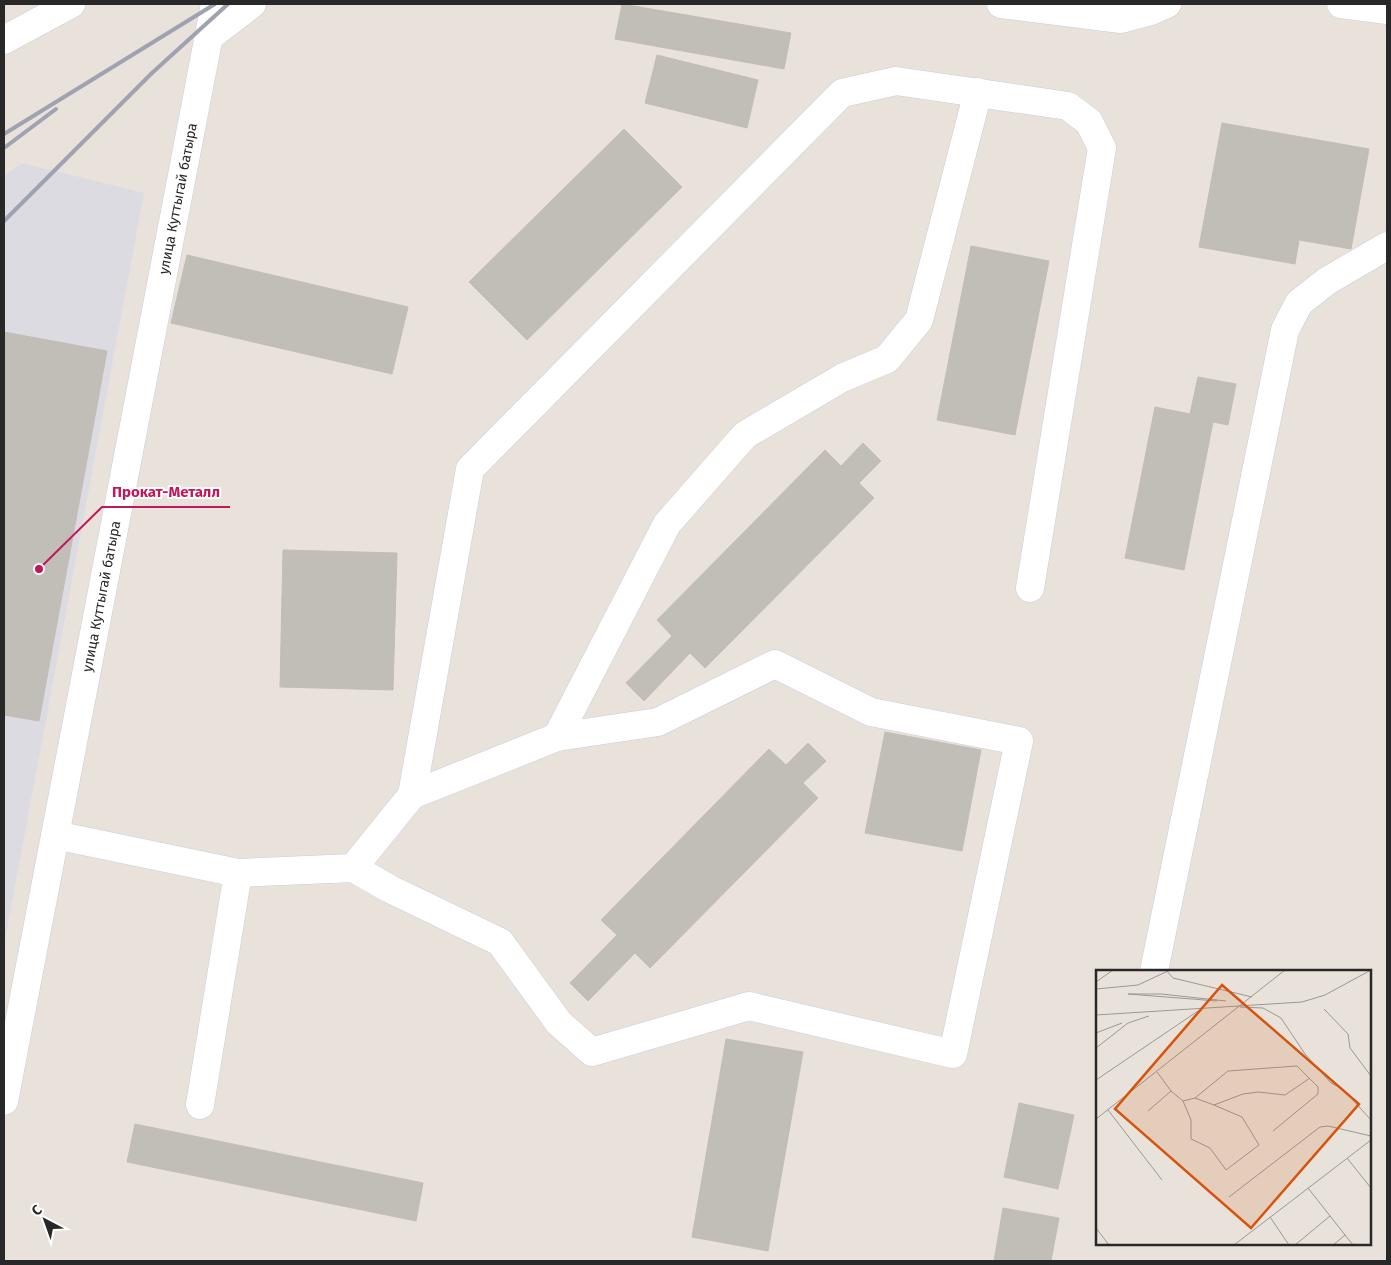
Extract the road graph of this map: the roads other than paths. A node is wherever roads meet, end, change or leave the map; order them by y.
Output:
1 (71, 4) edge
2 (215, 4) edge
3 (252, 4) edge
4 (1001, 4) edge
5 (1167, 4) edge
6 (1341, 4) edge
7 (1387, 10) edge
8 (208, 37) junction
9 (4, 40) edge
10 (978, 92) junction
11 (1387, 246) edge
12 (1030, 588) dead end
13 (557, 737) junction
14 (412, 795) junction
15 (55, 835) junction
16 (353, 868) junction
17 (238, 873) junction
18 (1154, 970) edge
19 (4, 1101) edge
20 (200, 1105) dead end

1 - 9 street
2 - 8 street, улица Куттыгай батыра
3 - 8 street
4 - 5 street
6 - 7 street
8 - 15 street, улица Куттыгай батыра
10 - 12 street
10 - 13 street
10 - 14 street
11 - 18 street
13 - 14 street
13 - 16 street
14 - 16 street
15 - 17 street
15 - 19 street, улица Куттыгай батыра
16 - 17 street
17 - 20 street

